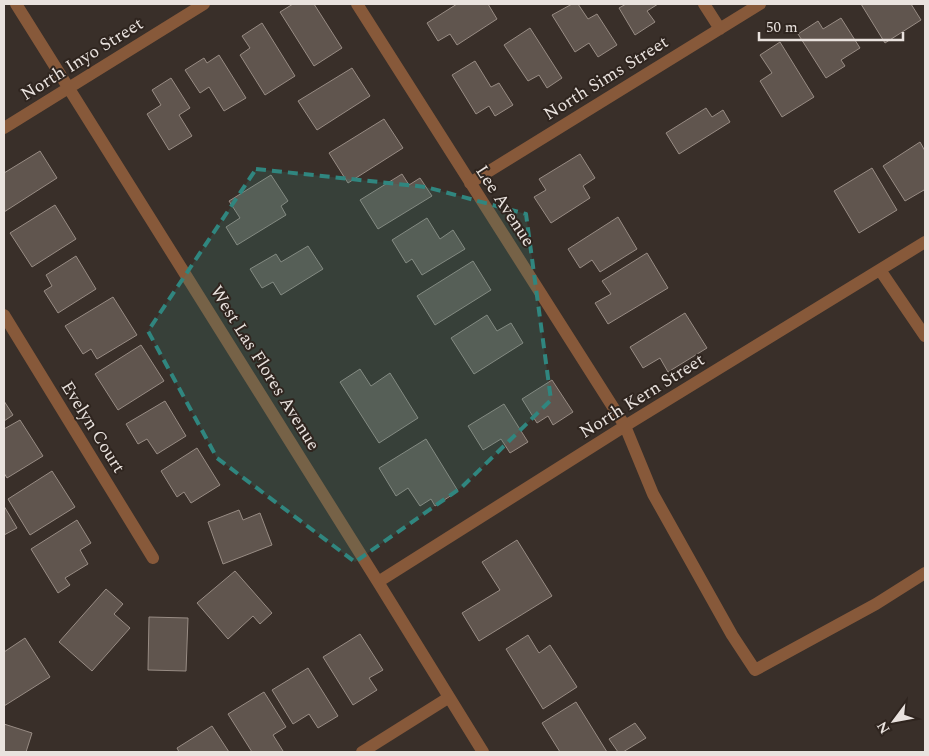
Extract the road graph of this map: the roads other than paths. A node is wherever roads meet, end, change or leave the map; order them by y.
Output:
1 (16, 4) edge
2 (204, 4) edge
3 (357, 4) edge
4 (704, 4) edge
5 (760, 4) edge
6 (720, 28) junction
7 (68, 88) junction
8 (4, 128) edge
9 (470, 183) junction
10 (925, 242) edge
11 (880, 270) junction
12 (4, 315) edge
13 (925, 336) edge
14 (625, 426) junction
15 (153, 558) dead end
16 (925, 574) edge
17 (378, 582) junction
18 (448, 698) junction
19 (362, 752) edge
20 (483, 752) edge

1 - 7 street, West Las Flores Avenue
2 - 7 street, North Inyo Street
3 - 9 street, Lee Avenue
4 - 6 street
5 - 6 street, North Sims Street
6 - 9 street, North Sims Street
7 - 8 street, North Inyo Street
7 - 17 street, West Las Flores Avenue
9 - 14 street, Lee Avenue
10 - 11 street, North Kern Street
11 - 13 street
11 - 14 street, North Kern Street
12 - 15 street, Evelyn Court
14 - 16 street, Lee Avenue
14 - 17 street, North Kern Street
17 - 18 street, West Las Flores Avenue
18 - 19 street
18 - 20 street, West Las Flores Avenue

